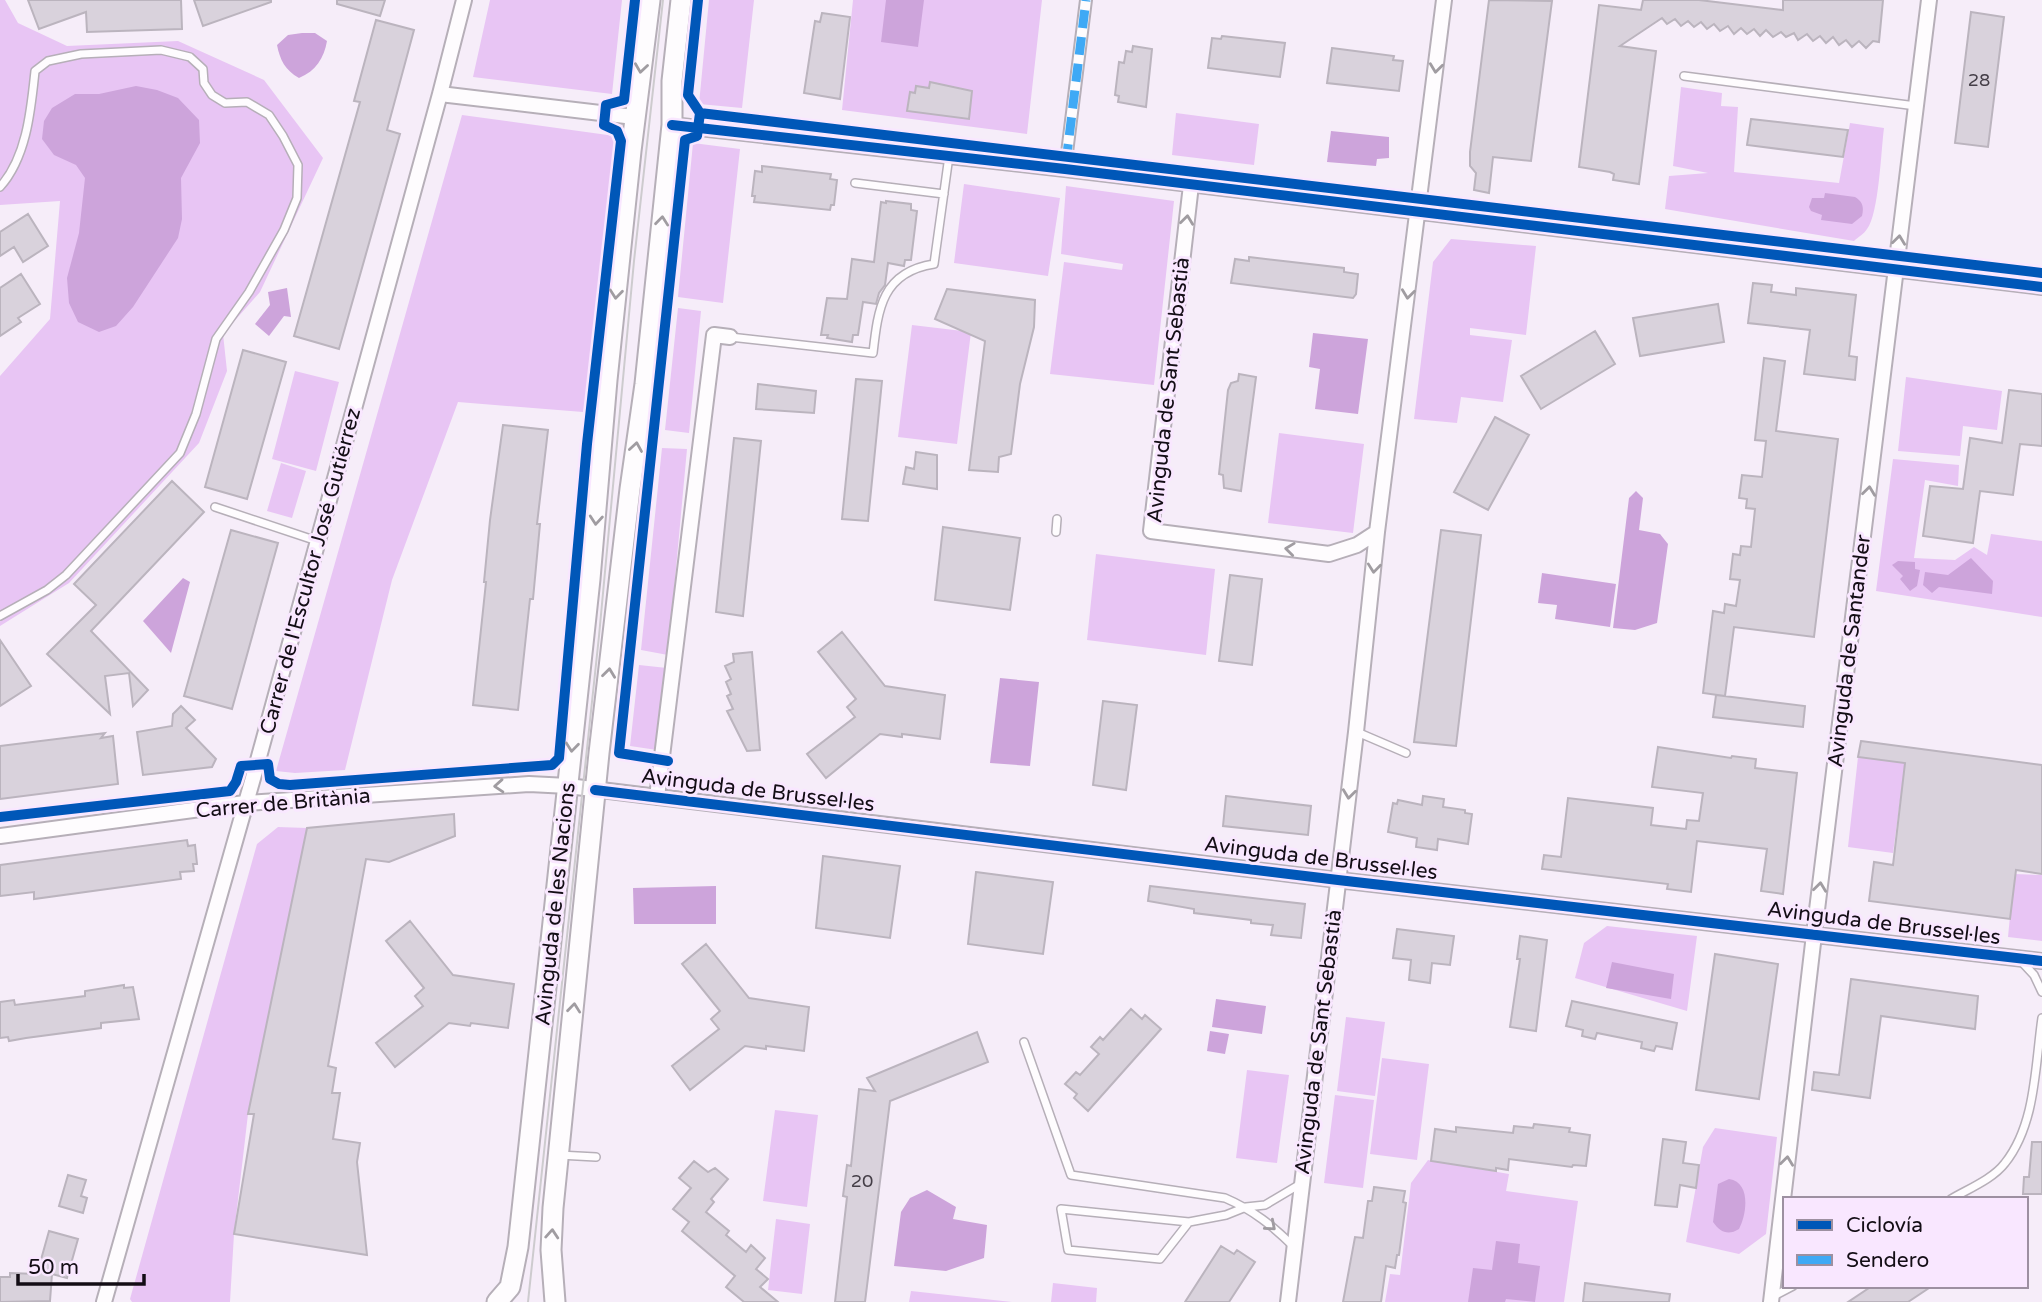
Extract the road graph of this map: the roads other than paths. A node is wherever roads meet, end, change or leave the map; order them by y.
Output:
1 (464, 0) edge
2 (650, 0) edge
3 (681, 0) edge
4 (1086, 0) edge
5 (1444, 0) edge
6 (1929, 0) edge
7 (1684, 76) dead end
8 (440, 94) junction
9 (1916, 106) junction
10 (635, 117) junction
11 (672, 125) junction
12 (949, 156) junction
13 (1065, 169) junction
14 (855, 183) dead end
15 (1191, 185) junction
16 (0, 187) edge
17 (944, 194) junction
18 (1418, 212) junction
19 (1896, 270) junction
20 (2042, 287) edge
21 (730, 337) joint
22 (215, 507) dead end
23 (1057, 519) dead end
24 (1056, 532) dead end
25 (1377, 532) junction
26 (318, 541) junction
27 (0, 616) edge
28 (1356, 732) junction
29 (1406, 753) dead end
30 (568, 786) junction
31 (595, 790) junction
32 (657, 797) junction
33 (245, 803) junction
34 (0, 836) edge
35 (1338, 880) junction
36 (1814, 935) junction
37 (2018, 958) junction
38 (2042, 961) edge
39 (2042, 992) edge
40 (2042, 1018) edge
41 (1024, 1042) dead end
42 (559, 1155) junction
43 (596, 1157) dead end
44 (1302, 1182) junction
45 (1787, 1197) edge
46 (1954, 1197) edge
47 (1246, 1207) junction
48 (1189, 1222) junction
49 (1782, 1244) edge
50 (1294, 1247) junction
51 (1790, 1288) edge
52 (1772, 1300) edge
53 (104, 1302) edge
54 (497, 1302) edge
55 (555, 1302) edge
56 (1288, 1302) edge

1 - 8 street, Carrer de l'Escultor José Gutiérrez
2 -> 10 main road, Avinguda de les Nacions
3 - 11 main road, Avinguda de les Nacions
4 - 13 street
5 -> 18 street, Avinguda de Sant Sebastià
6 - 9 street, Avinguda de Santander
7 - 9 lane
8 - 10 street
8 - 26 street, Carrer de l'Escultor José Gutiérrez
19 -> 9 street, Avinguda de Santander
10 -> 30 main road, Avinguda de les Nacions
11 - 12 street
31 -> 11 main road, Avinguda de les Nacions
12 - 13 street
12 - 17 lane
13 - 15 street
14 - 17 lane
15 - 18 street
25 -> 15 street, Avinguda de Sant Sebastià
16 - 27 lane
17 - 21 lane
18 - 19 street
18 -> 25 street, Avinguda de Sant Sebastià
19 - 20 street
36 -> 19 street, Avinguda de Santander
21 - 32 street
22 - 26 lane
23 - 24 lane
25 -> 28 street, Avinguda de Sant Sebastià
26 - 33 street, Carrer de l'Escultor José Gutiérrez
28 - 29 lane
28 -> 35 street, Avinguda de Sant Sebastià
30 - 31 street, Avinguda de Brussel·les
30 -> 33 street, Carrer de Britània
30 - 54 main road, Avinguda de les Nacions
31 - 32 street, Avinguda de Brussel·les
42 -> 31 main road, Avinguda de les Nacions
32 - 35 street, Avinguda de Brussel·les
33 - 34 street, Carrer de Britània
33 - 53 street, Carrer de l'Escultor José Gutiérrez
35 - 36 street, Avinguda de Brussel·les
35 - 44 street, Avinguda de Sant Sebastià
36 - 37 street, Avinguda de Brussel·les
45 -> 36 street, Avinguda de Santander
37 - 38 street, Avinguda de Brussel·les
37 - 39 lane
40 - 46 lane
41 - 47 lane
42 - 43 lane
55 -> 42 main road, Avinguda de les Nacions
44 - 47 lane
44 - 50 street, Avinguda de Sant Sebastià
47 - 48 lane
47 -> 50 lane
48 - 48 lane
49 - 52 street, Avinguda de Santander
50 - 56 street, Avinguda de Sant Sebastià
51 - 52 lane

